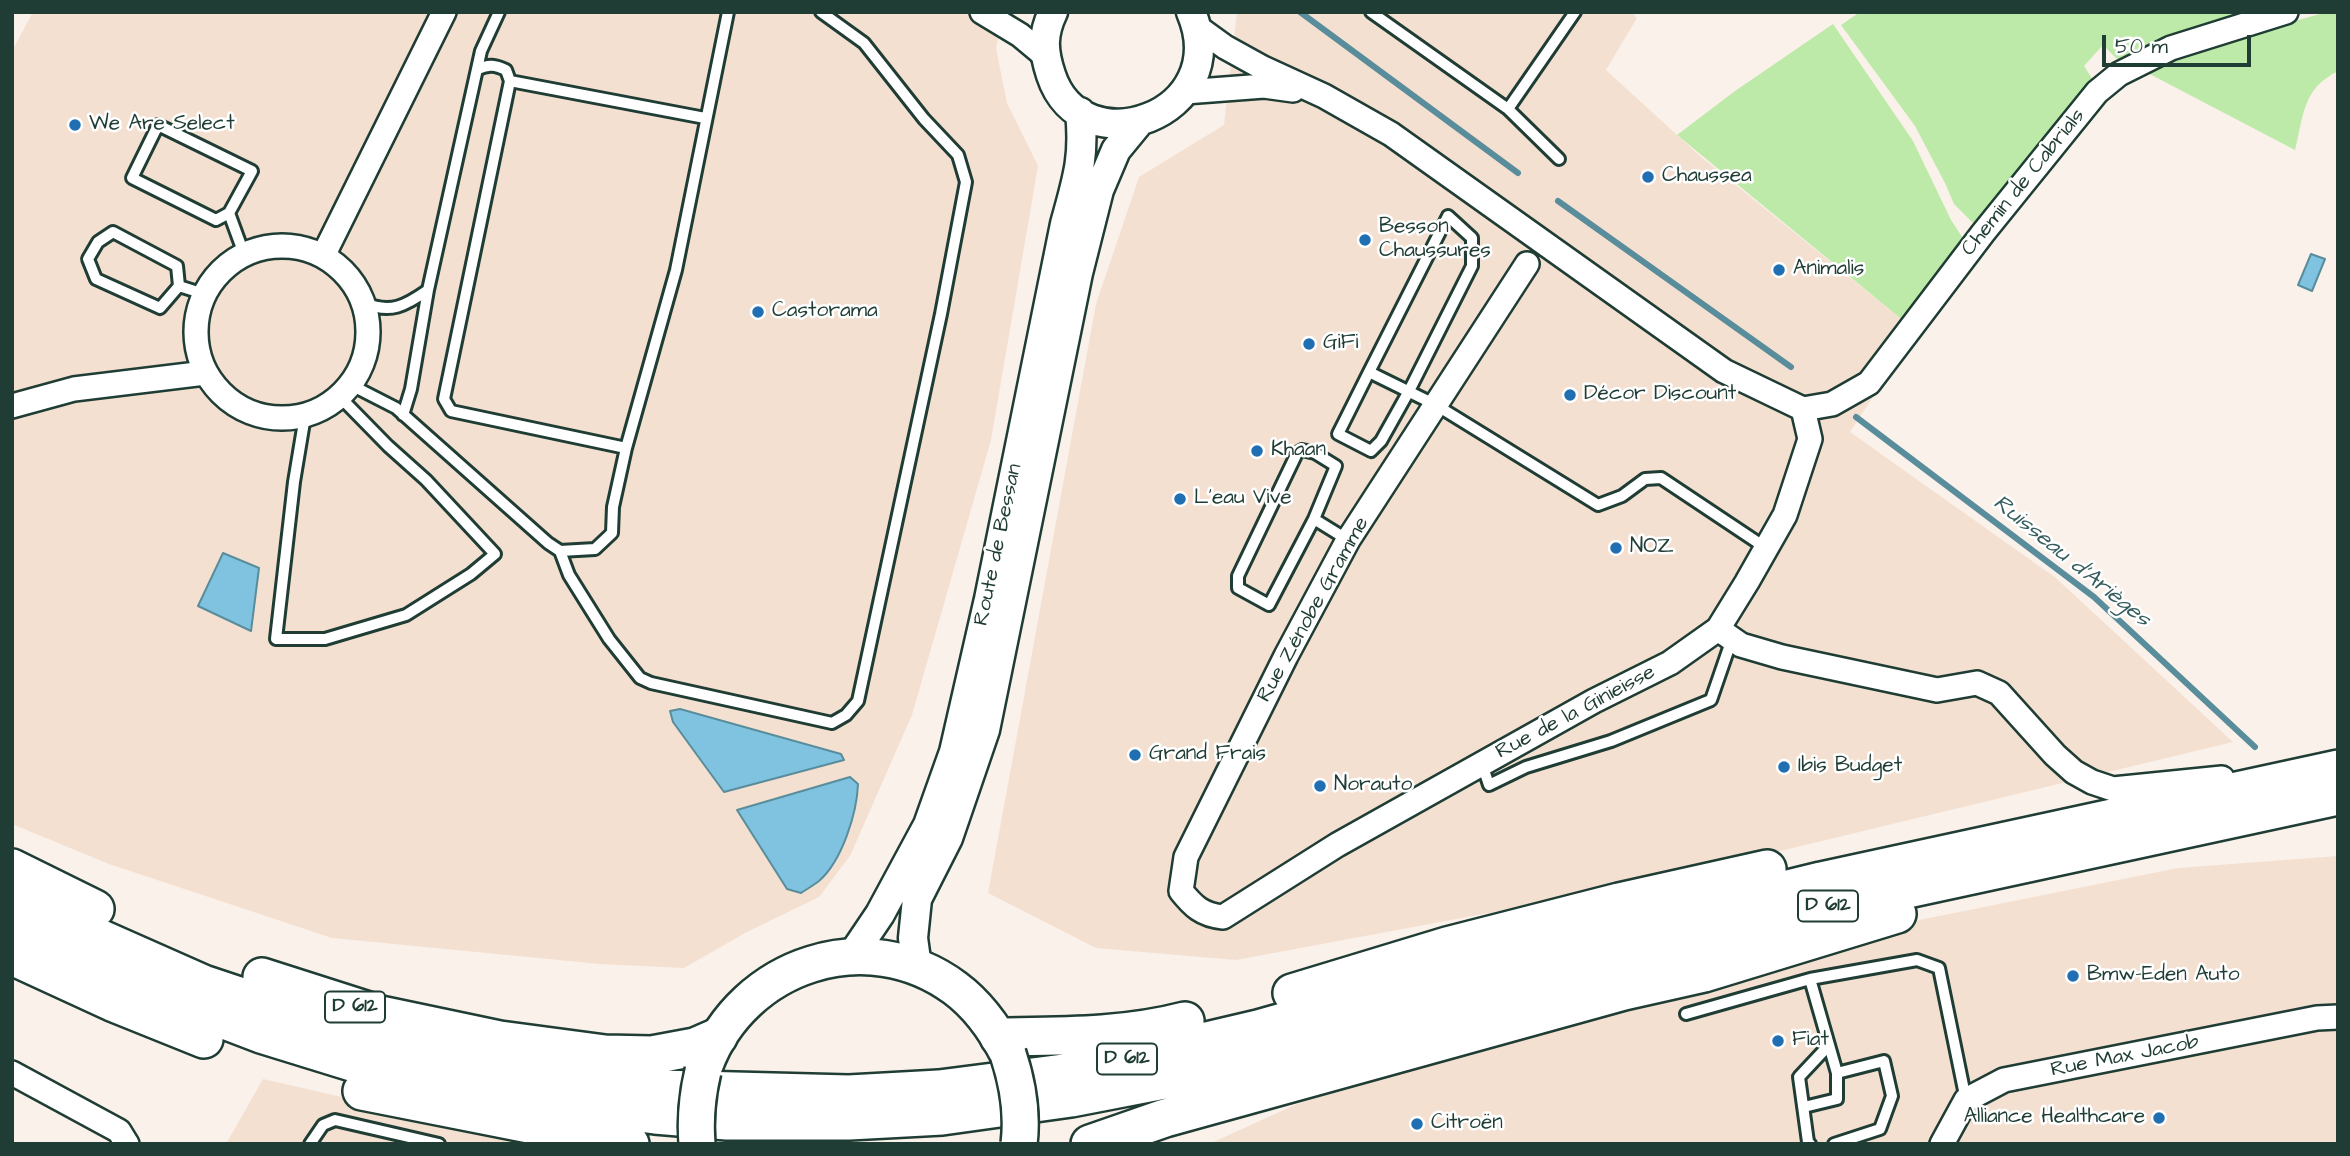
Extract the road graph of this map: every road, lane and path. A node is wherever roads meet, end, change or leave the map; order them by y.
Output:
1 (444, 12) edge
2 (499, 12) edge
3 (728, 12) edge
4 (821, 12) edge
5 (982, 12) edge
6 (1053, 12) edge
7 (1371, 12) edge
8 (1575, 12) edge
9 (2286, 12) edge
10 (1194, 19) edge
11 (1044, 55) junction
12 (478, 69) junction
13 (510, 81) junction
14 (1185, 92) junction
15 (1324, 96) junction
16 (1508, 109) junction
17 (1080, 112) junction
18 (705, 118) junction
19 (1139, 122) junction
20 (1559, 159) dead end
21 (229, 212) junction
22 (1515, 222) junction
23 (244, 254) junction
24 (327, 257) junction
25 (1527, 264) junction
26 (179, 286) junction
27 (428, 290) junction
28 (204, 294) junction
29 (364, 303) junction
30 (1660, 326) junction
31 (1368, 372) junction
32 (205, 373) junction
33 (346, 391) junction
34 (1409, 391) junction
35 (1436, 405) junction
36 (12, 407) edge
37 (1803, 409) junction
38 (403, 415) junction
39 (304, 416) junction
40 (626, 448) junction
41 (1314, 519) junction
42 (1348, 540) junction
43 (1766, 548) junction
44 (560, 551) junction
45 (1725, 634) junction
46 (1482, 764) junction
47 (2338, 769) edge
48 (2288, 779) junction
49 (2338, 796) edge
50 (2039, 834) junction
51 (2166, 835) junction
52 (12, 868) edge
53 (12, 896) edge
54 (1223, 917) joint
55 (12, 927) edge
56 (12, 956) edge
57 (851, 957) junction
58 (917, 967) junction
59 (1810, 979) junction
60 (1493, 990) junction
61 (1686, 1014) dead end
62 (2338, 1017) edge
63 (718, 1037) junction
64 (1829, 1045) junction
65 (1003, 1046) junction
66 (12, 1073) edge
67 (1837, 1073) junction
68 (1966, 1100) junction
69 (1804, 1107) junction
70 (127, 1144) edge
71 (310, 1144) edge
72 (439, 1144) edge
73 (630, 1144) edge
74 (697, 1144) edge
75 (923, 1144) edge
76 (1019, 1144) edge
77 (1090, 1144) edge
78 (1810, 1144) edge
79 (1834, 1144) edge
80 (1942, 1144) edge

1 - 24 street
2 - 12 lane
3 - 18 lane
4 - 44 lane
5 - 11 street
6 - 11 street
7 - 16 lane
8 - 16 lane
9 - 37 street, Chemin de Cabrials
10 - 14 street
10 - 15 street
11 - 17 street
12 - 13 lane
12 - 27 lane
13 - 18 lane
13 - 40 lane
14 - 15 street
14 - 19 street
15 - 22 street
16 - 20 lane
17 - 19 street
17 - 57 street, Route de Bessan
18 - 40 lane
19 - 58 street, Route de Bessan
21 - 21 lane
21 - 23 lane
22 - 25 street
22 - 30 street
23 - 24 street
23 - 28 street
24 - 29 street
25 - 30 street
25 - 35 street, Rue Zénobe Gramme
26 - 26 lane
26 - 28 lane
27 - 29 lane
27 - 38 lane
28 - 32 street
29 - 33 street
30 - 37 street
31 - 34 lane
31 - 34 lane
31 - 34 lane
32 - 36 street
32 - 39 street
33 - 38 lane
33 - 39 street
33 - 39 lane
34 - 35 lane
35 - 42 street, Rue Zénobe Gramme
35 - 43 lane
37 - 43 street, Rue de la Ginieisse
38 - 44 lane
40 - 44 lane
41 - 41 lane
41 - 42 lane
42 - 54 street, Rue Zénobe Gramme
43 - 45 street, Rue de la Ginieisse
45 - 46 street, Rue de la Ginieisse
45 - 46 lane
45 - 48 street
46 - 54 street, Rue de la Ginieisse
47 - 48 highway, D 612
48 - 50 highway, D 612
49 - 51 highway, D 612
50 - 53 highway, D 612
50 - 65 highway, D 612
51 - 60 highway, D 612
51 - 77 highway, D 612
52 - 63 highway, D 612
55 - 60 highway, D 612
56 - 73 highway
57 - 58 main road
57 - 63 main road
58 - 65 main road
59 - 61 lane
59 - 64 lane
59 - 68 lane
60 - 75 highway
62 - 68 street, Rue Max Jacob
63 - 74 main road, bridge
64 - 67 lane
64 - 69 lane
65 - 76 main road, bridge
66 - 70 street
67 - 69 lane
67 - 79 lane
68 - 80 street
69 - 78 lane
71 - 72 lane

